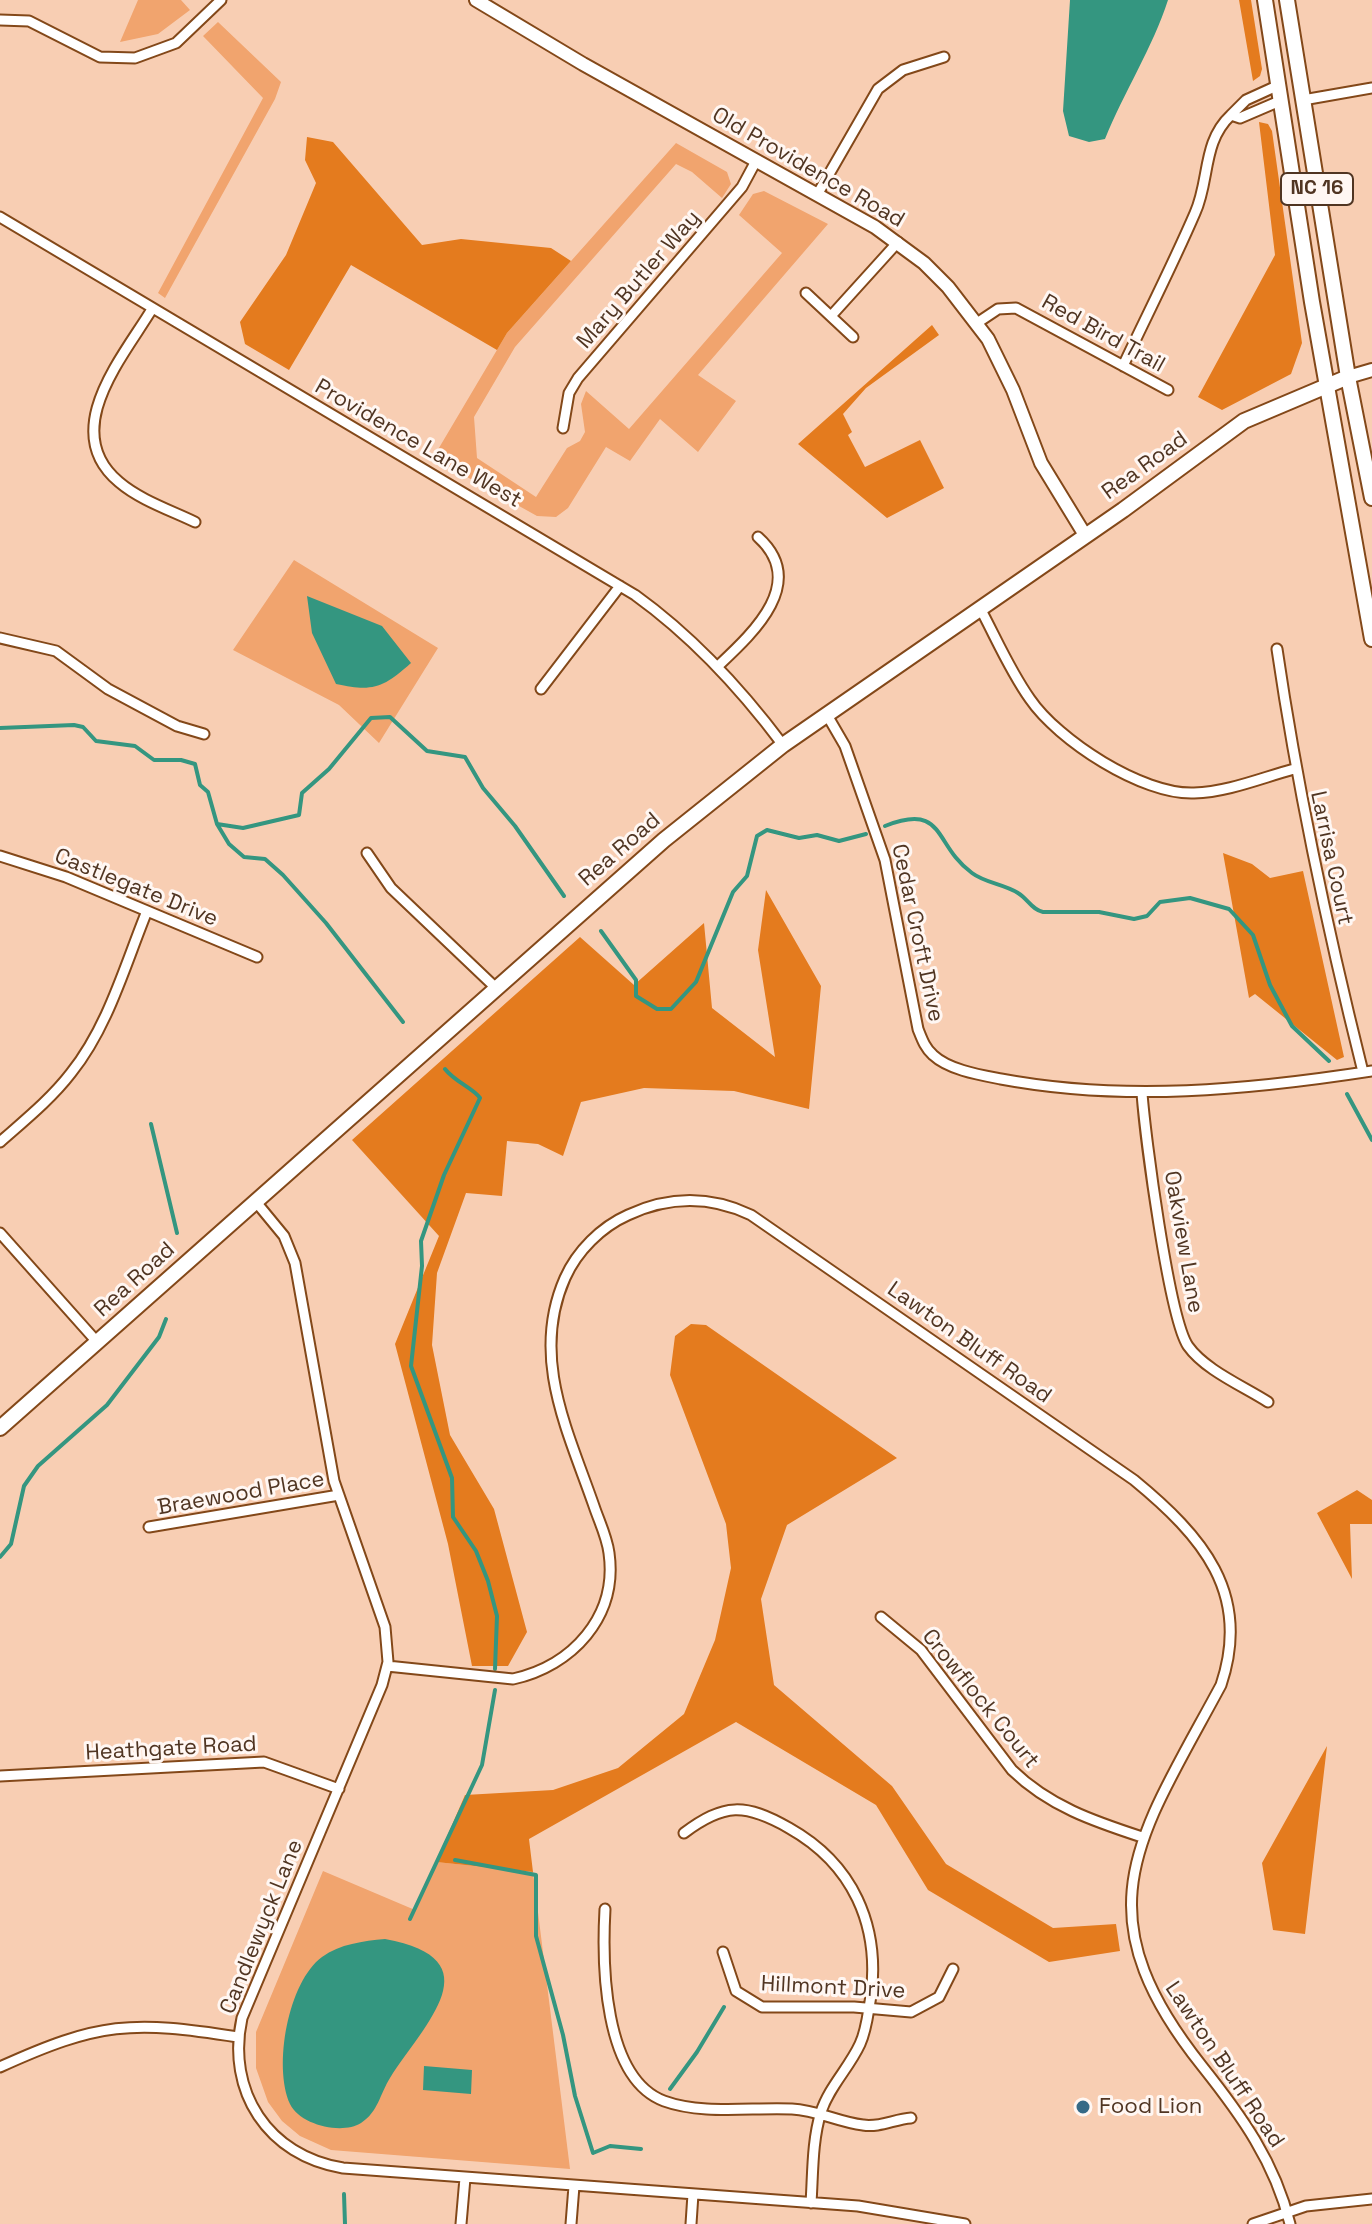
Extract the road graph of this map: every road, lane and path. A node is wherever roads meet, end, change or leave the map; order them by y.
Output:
1 (221, 0) edge
2 (476, 0) edge
3 (1265, 0) edge
4 (1287, 0) edge
5 (0, 20) edge
6 (944, 57) dead end
7 (1279, 85) junction
8 (1372, 88) edge
9 (1282, 100) junction
10 (1303, 100) junction
11 (1231, 115) junction
12 (756, 161) junction
13 (817, 195) junction
14 (0, 217) edge
15 (898, 242) junction
16 (806, 293) dead end
17 (152, 309) junction
18 (831, 316) junction
19 (977, 323) junction
20 (853, 337) dead end
21 (1123, 366) junction
22 (1372, 370) edge
23 (1348, 377) junction
24 (1328, 383) junction
25 (1168, 390) dead end
26 (563, 428) dead end
27 (1372, 498) edge
28 (195, 522) dead end
29 (1085, 535) junction
30 (758, 537) dead end
31 (620, 586) junction
32 (980, 608) junction
33 (0, 638) edge
34 (1372, 639) edge
35 (1277, 649) dead end
36 (717, 667) junction
37 (541, 689) dead end
38 (827, 715) junction
39 (204, 734) dead end
40 (783, 745) junction
41 (1294, 769) junction
42 (367, 853) dead end
43 (0, 856) edge
44 (147, 911) junction
45 (257, 957) dead end
46 (496, 988) junction
47 (1368, 1071) edge
48 (1142, 1093) junction
49 (0, 1142) edge
50 (256, 1202) junction
51 (0, 1233) edge
52 (98, 1343) junction
53 (1268, 1402) dead end
54 (0, 1428) edge
55 (339, 1495) junction
56 (149, 1527) dead end
57 (881, 1617) dead end
58 (387, 1666) junction
59 (0, 1776) edge
60 (339, 1789) junction
61 (684, 1833) dead end
62 (1142, 1837) junction
63 (605, 1909) dead end
64 (723, 1952) dead end
65 (953, 1969) dead end
66 (869, 2009) junction
67 (238, 2037) junction
68 (0, 2067) edge
69 (821, 2113) junction
70 (911, 2118) dead end
71 (465, 2178) junction
72 (574, 2186) junction
73 (693, 2194) junction
74 (1372, 2199) edge
75 (811, 2203) junction
76 (1361, 2203) junction
77 (1372, 2208) edge
78 (1288, 2219) edge
79 (461, 2224) edge
80 (571, 2224) edge
81 (691, 2224) edge
82 (965, 2224) edge
83 (1253, 2224) edge

1 - 5 street
2 - 12 street, Old Providence Road
3 - 7 main road, NC 16
4 - 10 main road, NC 16
6 - 13 street
7 - 9 main road, NC 16
7 - 11 street
8 - 10 street
9 - 11 street
9 - 24 main road, NC 16
10 - 23 main road, NC 16
11 - 21 street
12 - 13 street, Old Providence Road
12 - 26 street, Mary Butler Way
13 - 15 street, Old Providence Road
14 - 17 street, Providence Lane West
15 - 18 street
15 - 19 street, Old Providence Road
16 - 18 street
17 - 28 street
17 - 31 street, Providence Lane West
18 - 20 street
19 - 21 street, Red Bird Trail
19 - 29 street, Old Providence Road
21 - 25 street, Red Bird Trail
22 - 23 street
23 - 24 main road, Rea Road
23 - 27 main road, NC 16
24 - 29 main road, Rea Road
24 - 34 main road, NC 16
29 - 32 main road, Rea Road
30 - 36 street
31 - 36 street, Providence Lane West
31 - 37 street
32 - 38 main road, Rea Road
32 - 41 street
33 - 39 street
35 - 41 street, Larrisa Court
36 - 40 street, Providence Lane West
38 - 40 main road, Rea Road
38 - 48 street, Cedar Croft Drive
40 - 46 main road, Rea Road
41 - 47 street, Larrisa Court
42 - 46 street
43 - 44 street, Castlegate Drive
44 - 45 street, Castlegate Drive
44 - 49 street
46 - 50 main road, Rea Road
47 - 48 street, Cedar Croft Drive
48 - 53 street, Oakview Lane
50 - 52 main road, Rea Road
50 - 55 street, Candlewyck Lane
51 - 52 street
52 - 54 main road, Rea Road
55 - 56 street, Braewood Place
55 - 58 street, Candlewyck Lane
57 - 62 street, Crowflock Court
58 - 60 street, Candlewyck Lane
58 - 62 street, Lawton Bluff Road
59 - 60 street, Heathgate Road
60 - 67 street, Candlewyck Lane
61 - 66 street
62 - 78 street, Lawton Bluff Road
63 - 69 street
64 - 66 street, Hillmont Drive
65 - 66 street, Hillmont Drive
66 - 69 street
67 - 68 street
67 - 71 street, Candlewyck Lane
69 - 70 street
69 - 75 street
71 - 72 street, Candlewyck Lane
71 - 79 street
72 - 73 street, Candlewyck Lane
72 - 80 street
73 - 75 street, Candlewyck Lane
73 - 81 street
74 - 76 street
75 - 82 street, Candlewyck Lane
76 - 77 street
76 - 78 street
78 - 83 street

